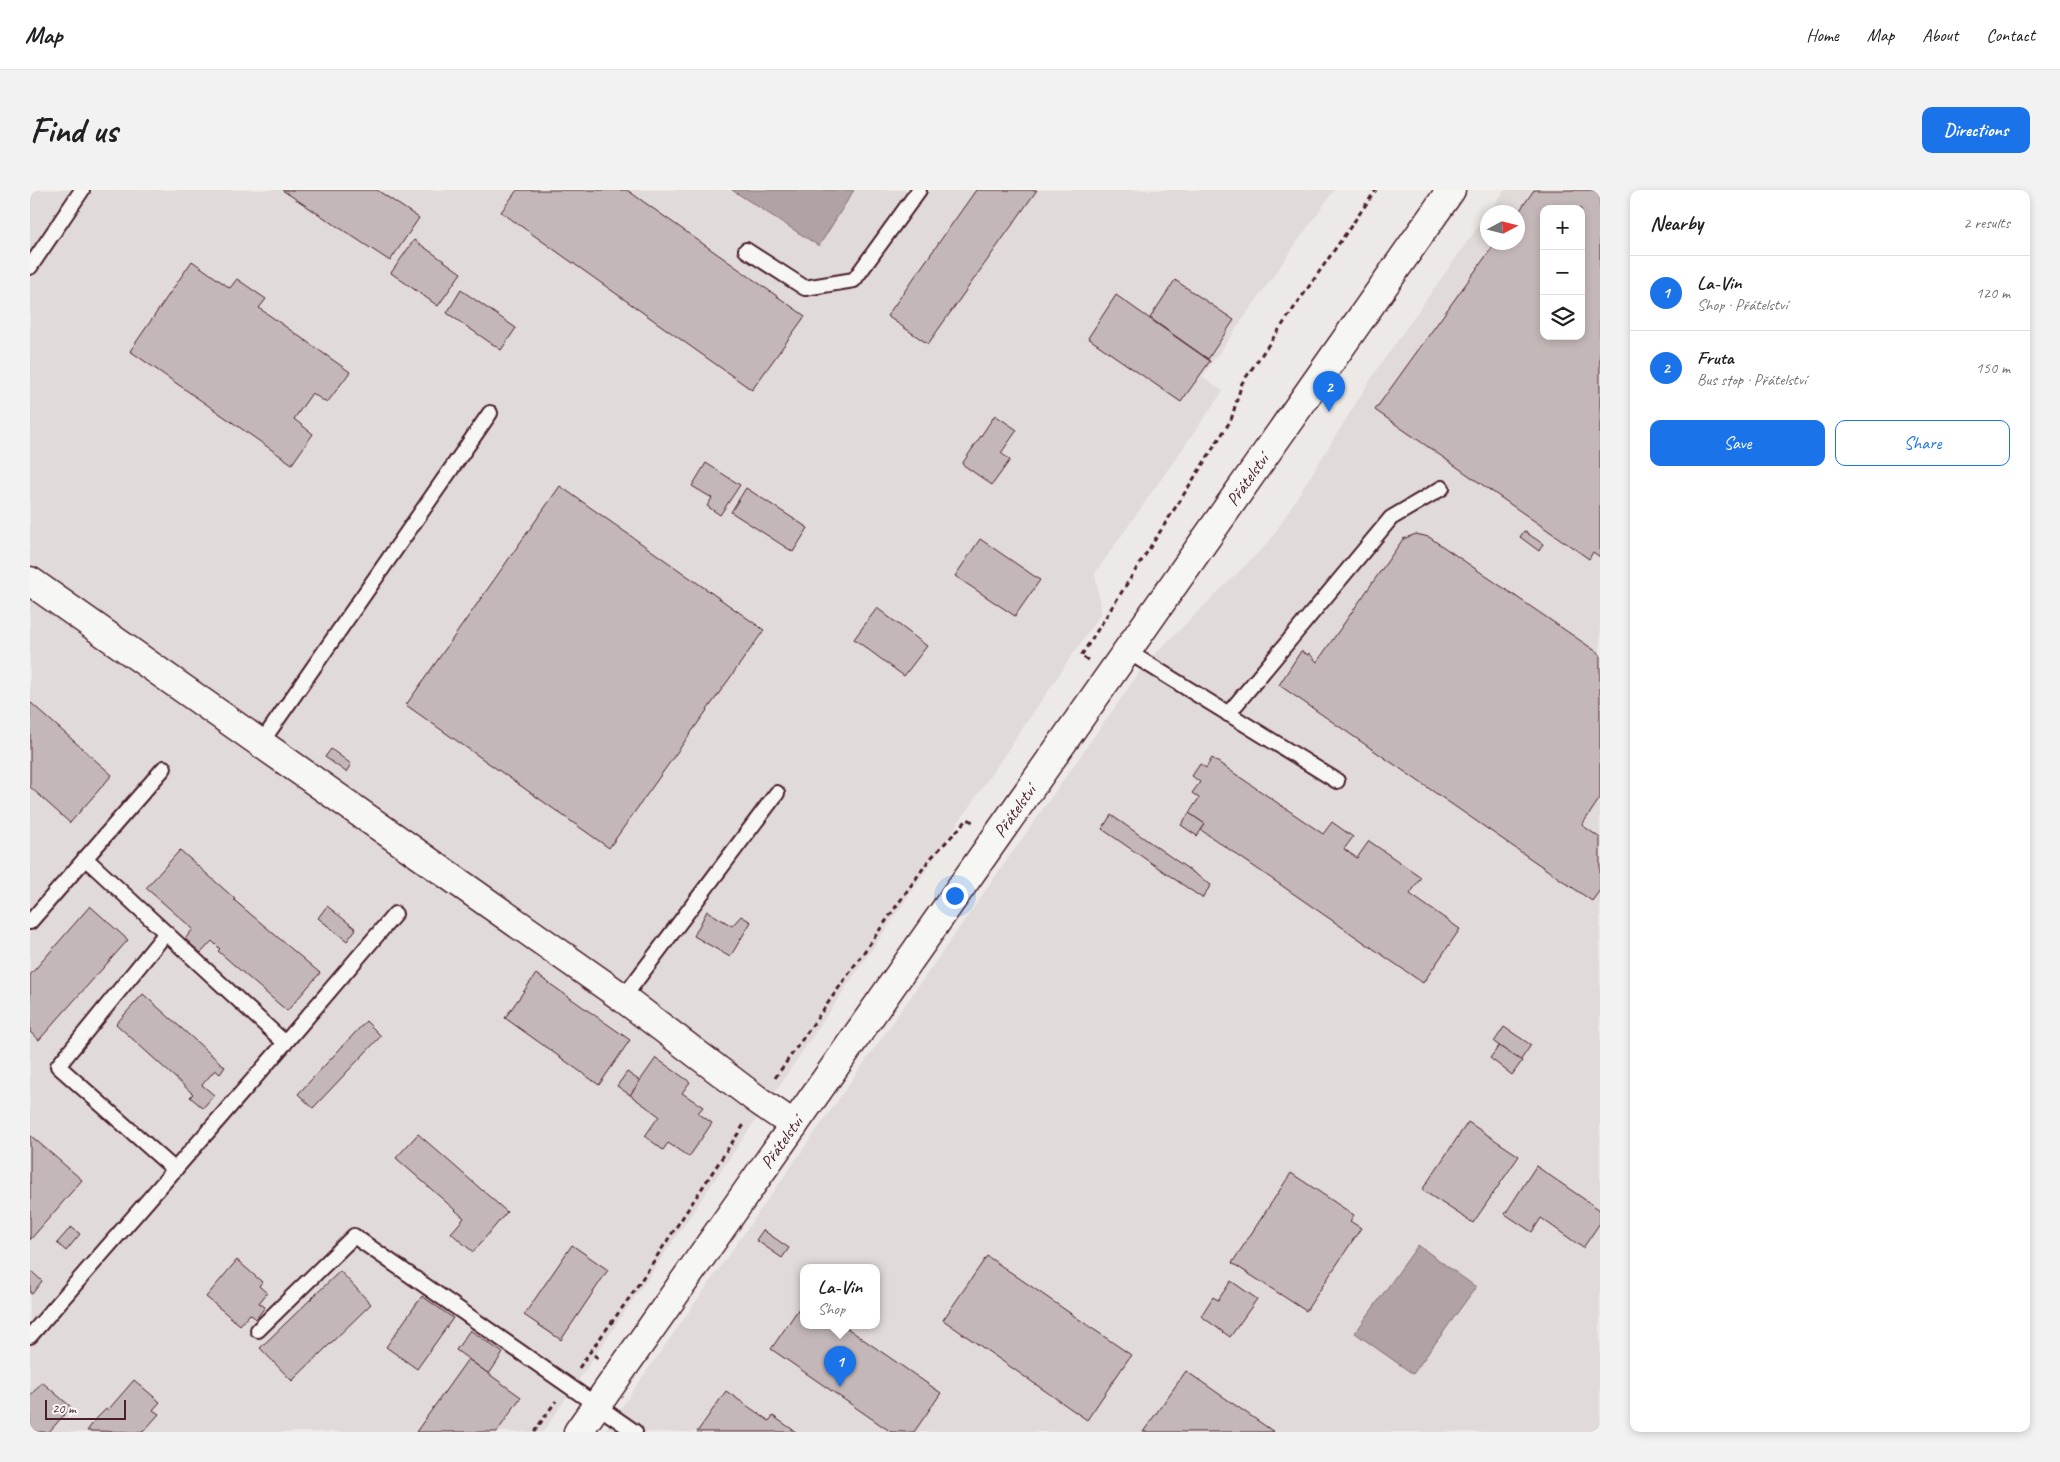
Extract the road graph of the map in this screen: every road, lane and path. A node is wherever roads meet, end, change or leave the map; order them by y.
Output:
1 (82, 190) edge
2 (919, 190) edge
3 (1376, 190) edge
4 (1451, 190) edge
5 (746, 250) dead end
6 (30, 267) edge
7 (490, 413) dead end
8 (1442, 488) dead end
9 (30, 581) edge
10 (1119, 662) junction
11 (1228, 714) junction
12 (261, 743) junction
13 (164, 768) dead end
14 (1337, 781) dead end
15 (777, 793) dead end
16 (85, 858) junction
17 (395, 914) dead end
18 (30, 922) edge
19 (166, 933) junction
20 (623, 998) junction
21 (285, 1044) junction
22 (794, 1125) junction
23 (175, 1170) junction
24 (258, 1330) dead end
25 (30, 1336) edge
26 (596, 1405) junction
27 (578, 1432) edge
28 (634, 1432) edge

1 - 6 lane
2 - 5 lane
3 - 10 path
4 - 10 main road, Přátelství
7 - 12 lane
8 - 11 lane
9 - 12 main road
10 - 11 lane
10 - 22 main road, Přátelství
11 - 14 lane
12 - 20 main road
13 - 16 lane
15 - 20 lane
16 - 18 lane
16 - 19 lane
17 - 21 lane
19 - 21 lane
19 - 23 lane
20 - 22 main road
21 - 23 lane
22 - 26 main road, Přátelství
23 - 25 lane
24 - 26 lane
26 - 27 main road, Přátelství
26 - 28 lane

